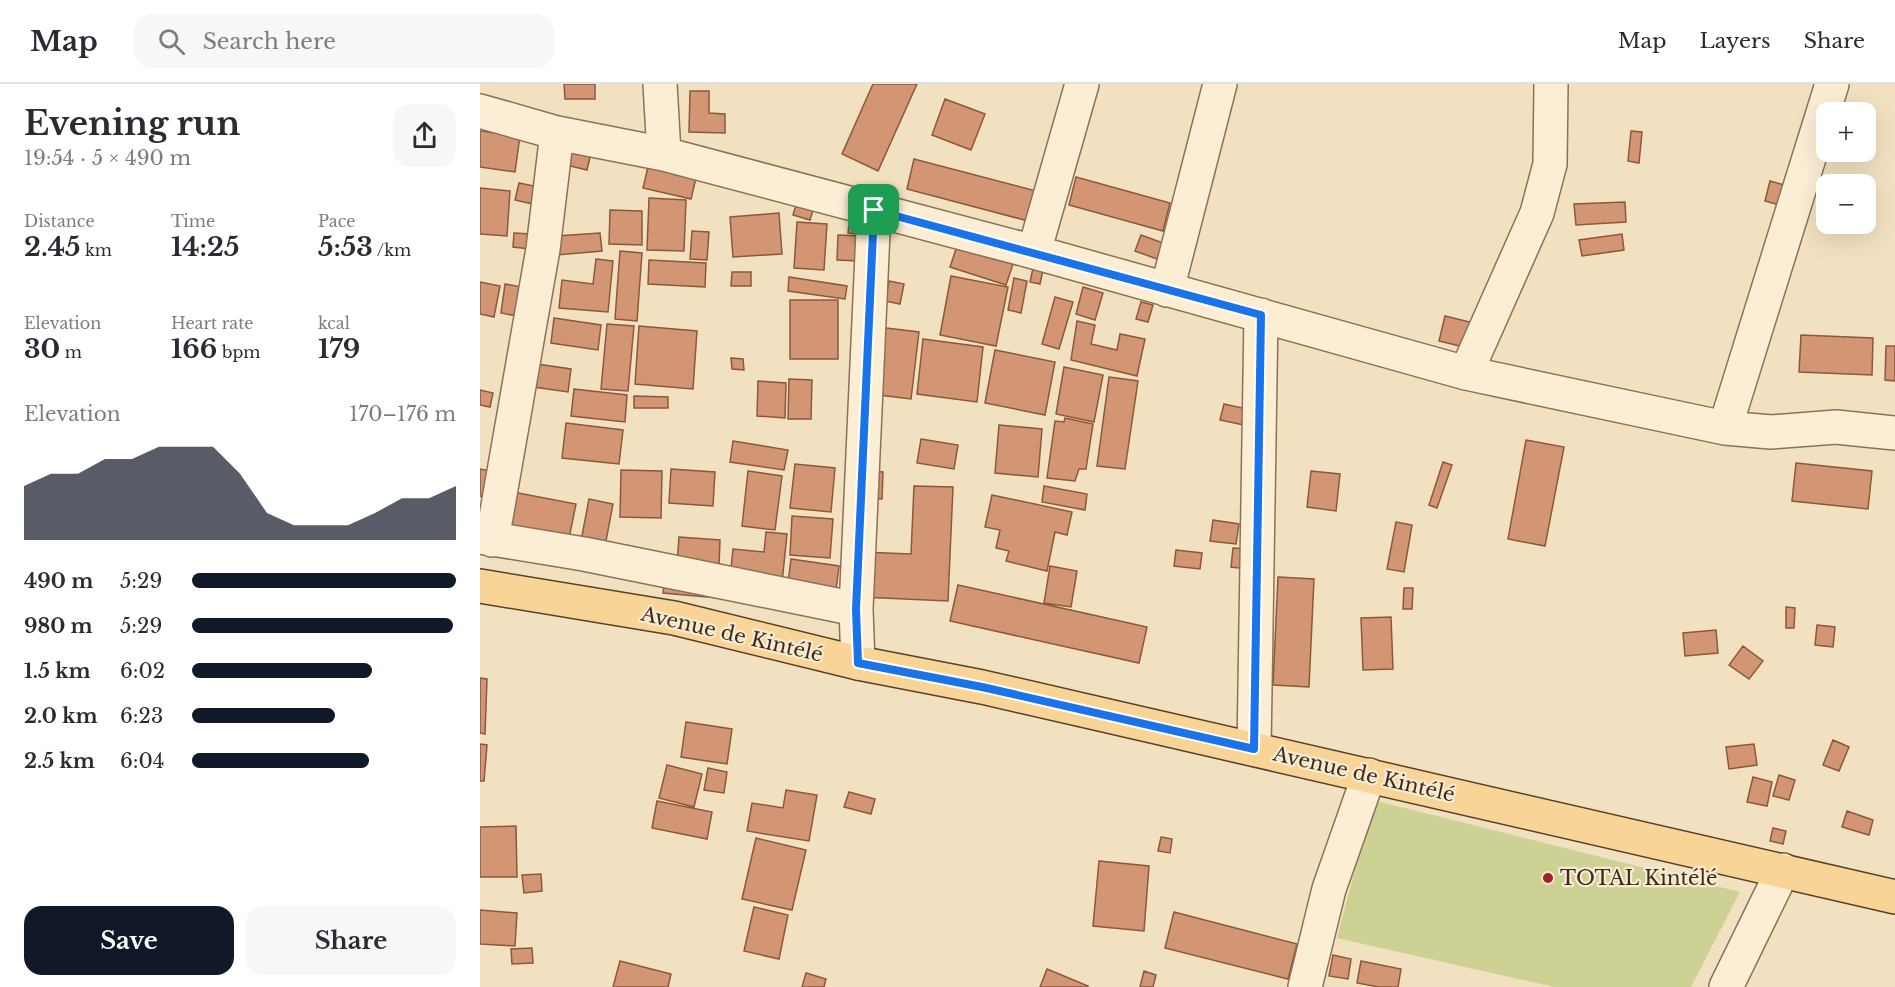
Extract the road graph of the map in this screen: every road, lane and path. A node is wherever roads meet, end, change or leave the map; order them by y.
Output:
1 (660, 84) edge
2 (1082, 84) edge
3 (1220, 84) edge
4 (1551, 84) edge
5 (1832, 84) edge
6 (480, 111) edge
7 (556, 132) junction
8 (664, 154) junction
9 (874, 210) junction
10 (1034, 252) junction
11 (1167, 290) junction
12 (1261, 315) junction
13 (1466, 373) junction
14 (1725, 428) junction
15 (1895, 433) edge
16 (486, 539) edge
17 (480, 586) edge
18 (856, 609) junction
19 (858, 663) junction
20 (1254, 749) junction
21 (1369, 776) junction
22 (1783, 870) junction
23 (1895, 897) edge
24 (1305, 987) edge
25 (1726, 987) edge

1 - 8 street
2 - 10 street
3 - 11 street
4 - 13 street
5 - 14 street
6 - 7 street
7 - 8 street
7 - 16 street
8 - 9 street
9 - 10 street
9 - 18 street
10 - 11 street
11 - 12 street
12 - 13 street
12 - 20 street
13 - 14 street
14 - 15 street
16 - 18 street
17 - 19 main road, Avenue de Kintélé
18 - 19 street
19 - 20 main road, Avenue de Kintélé
20 - 21 main road, Avenue de Kintélé
21 - 22 main road, Avenue de Kintélé
21 - 24 street
22 - 23 main road, Avenue de Kintélé
22 - 25 street

